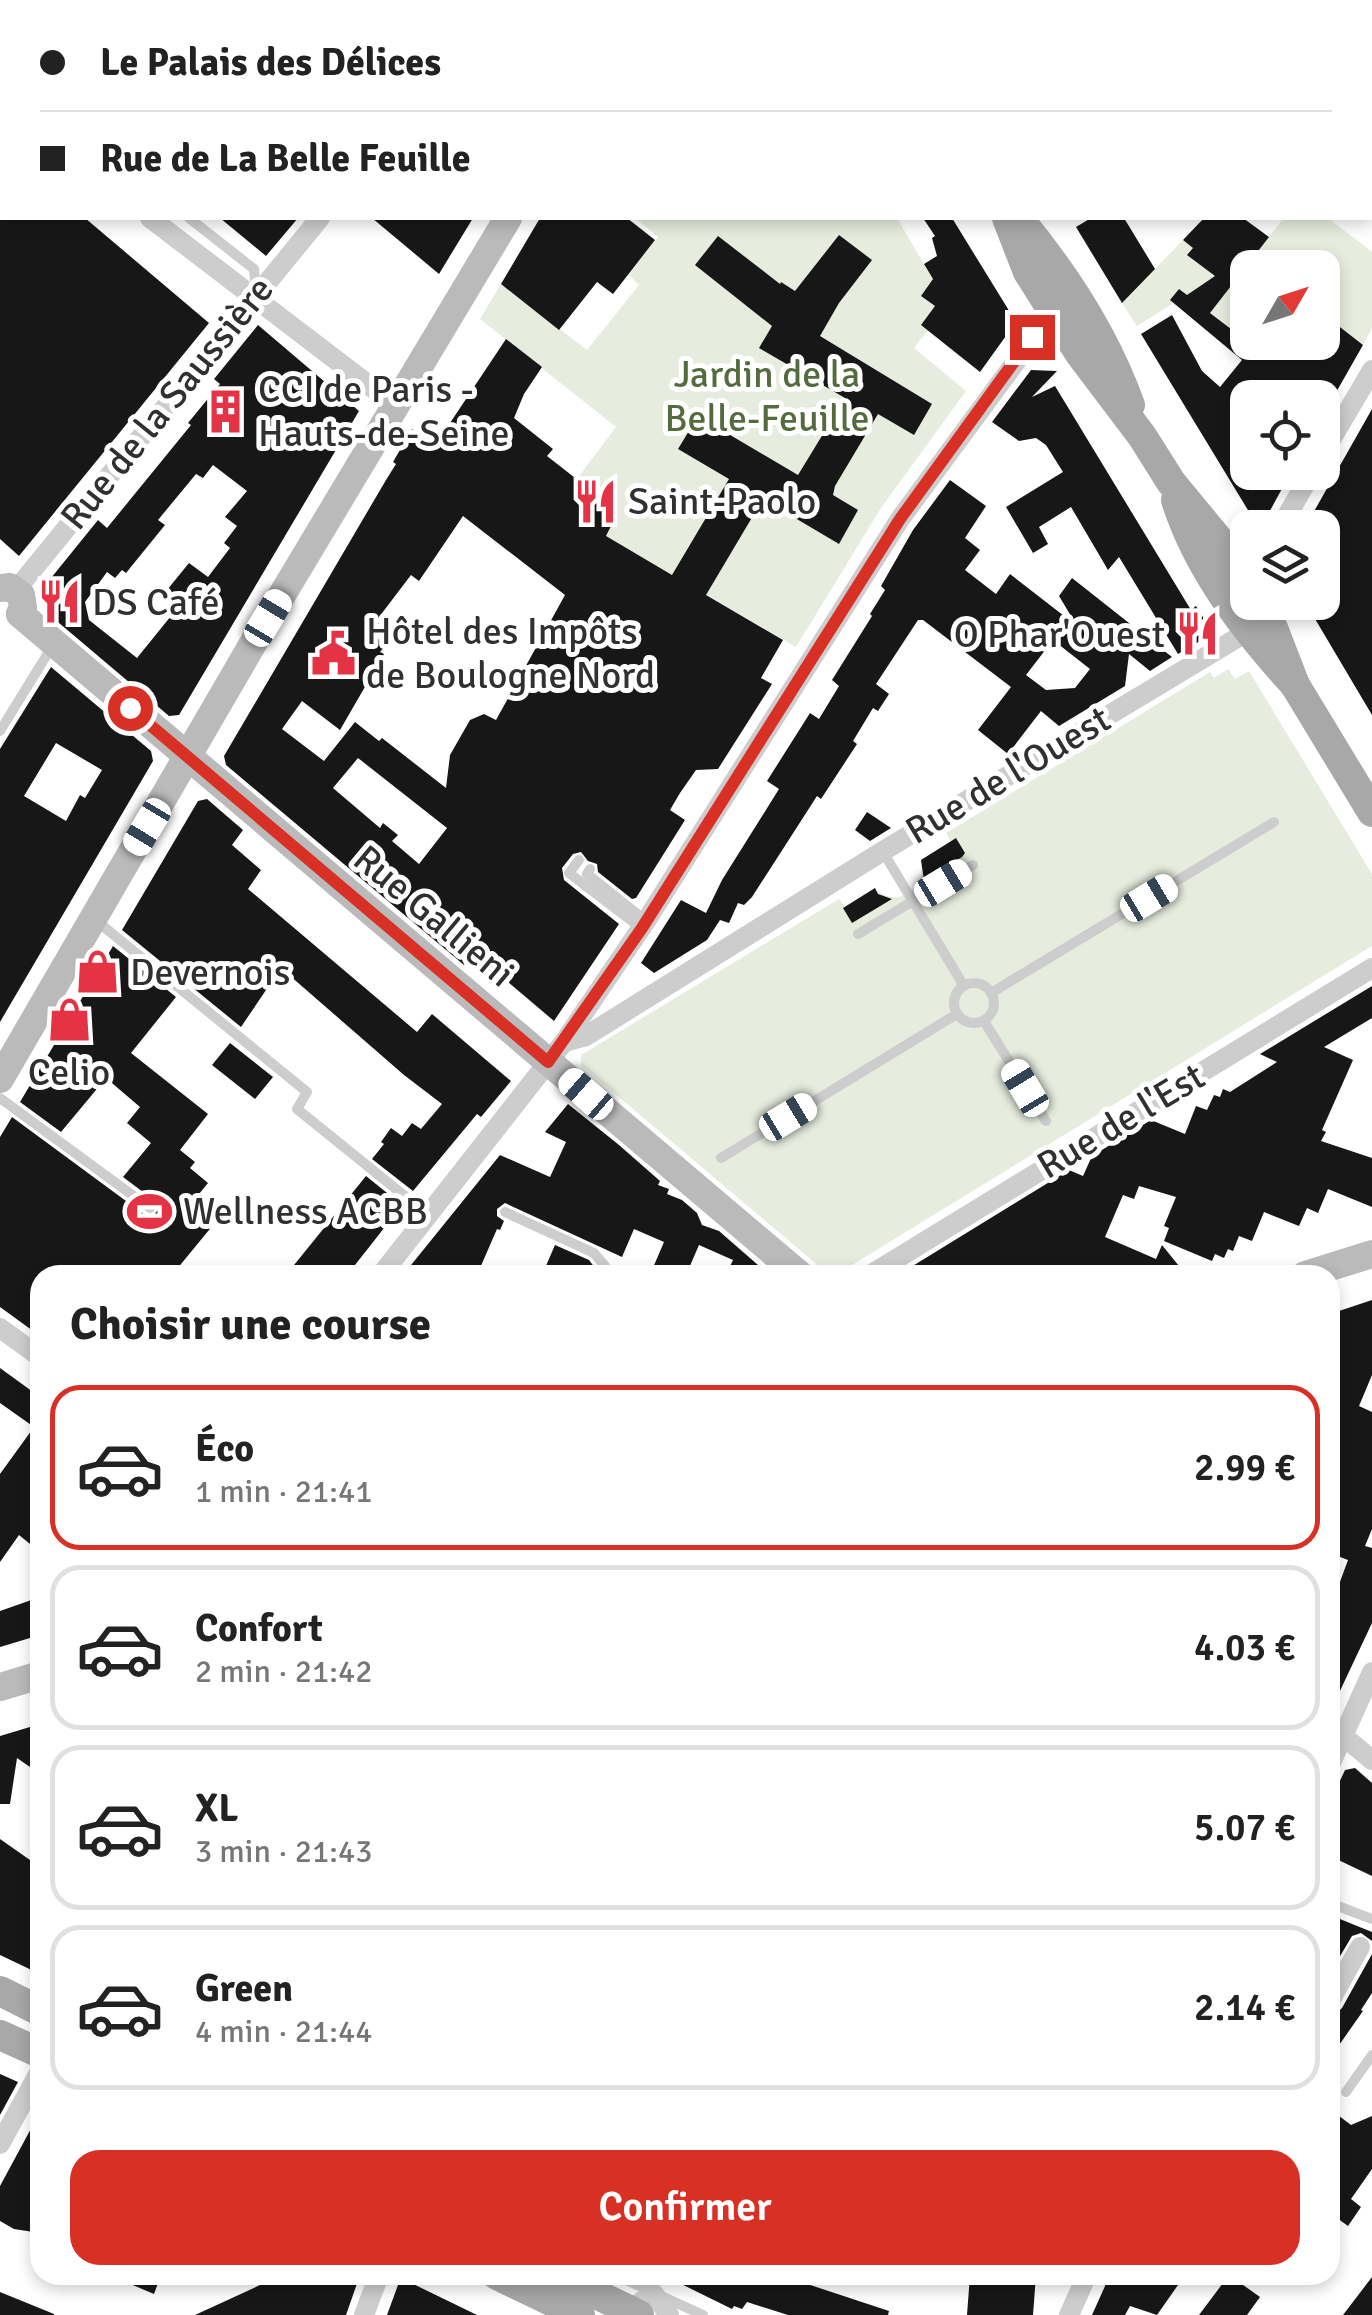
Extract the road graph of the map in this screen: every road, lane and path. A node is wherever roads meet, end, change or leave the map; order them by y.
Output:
1 (153, 220) edge
2 (192, 220) edge
3 (318, 220) edge
4 (507, 220) edge
5 (1008, 220) edge
6 (1020, 220) edge
7 (261, 273) junction
8 (256, 298) junction
9 (1062, 300) junction
10 (1372, 370) edge
11 (395, 405) junction
12 (1340, 424) edge
13 (1230, 561) edge
14 (8, 596) edge
15 (1247, 620) edge
16 (1270, 620) edge
17 (1248, 632) junction
18 (54, 644) junction
19 (1295, 685) junction
20 (0, 731) edge
21 (189, 758) junction
22 (1372, 812) edge
23 (1274, 822) dead end
24 (883, 851) junction
25 (579, 860) dead end
26 (974, 865) dead end
27 (590, 869) dead end
28 (913, 901) junction
29 (92, 918) junction
30 (644, 924) junction
31 (858, 934) dead end
32 (1372, 968) edge
33 (964, 986) junction
34 (991, 993) junction
35 (956, 1014) junction
36 (984, 1021) junction
37 (556, 1052) junction
38 (0, 1079) edge
39 (0, 1098) edge
40 (1046, 1121) dead end
41 (721, 1158) dead end
42 (150, 1208) dead end
43 (505, 1212) dead end
44 (429, 1216) junction
45 (1372, 1254) edge
46 (389, 1265) edge
47 (604, 1265) edge
48 (788, 1265) edge
49 (886, 1265) edge
50 (1337, 1265) edge
51 (0, 1328) edge
52 (30, 1350) edge
53 (1372, 1672) edge
54 (30, 1678) edge
55 (0, 1688) edge
56 (1363, 1712) edge
57 (1340, 1724) edge
58 (1340, 1732) edge
59 (1372, 1760) edge
60 (1340, 1907) edge
61 (1372, 1919) edge
62 (1360, 1948) dead end
63 (1340, 1984) edge
64 (0, 1992) edge
65 (30, 2006) edge
66 (0, 2010) edge
67 (30, 2024) edge
68 (0, 2035) edge
69 (0, 2045) edge
70 (30, 2049) edge
71 (30, 2052) edge
72 (1372, 2054) edge
73 (30, 2090) edge
74 (1346, 2092) dead end
75 (0, 2144) edge
76 (375, 2285) edge
77 (518, 2285) edge
78 (584, 2285) edge
79 (622, 2285) edge
80 (659, 2285) edge
81 (1082, 2285) edge
82 (640, 2306) edge
83 (364, 2315) edge
84 (580, 2315) edge
85 (669, 2315) edge
86 (702, 2315) edge
87 (1068, 2315) edge

1 - 8 street
2 - 7 lane
3 - 7 street, Rue de la Saussière
4 - 11 street
5 - 9 main road
6 - 9 main road
7 - 8 street, Rue de la Saussière
8 - 11 street
8 - 14 street, Rue de la Saussière
9 - 13 main road
9 - 30 street
10 - 12 street
11 - 21 street
14 - 18 street, Rue Gallieni
15 - 17 main road
16 - 19 main road
17 - 19 main road
17 - 24 street, Rue de l'Ouest
18 - 20 lane
18 - 21 street, Rue Gallieni
19 - 22 main road
21 - 29 street
21 - 37 street, Rue Gallieni
23 - 34 lane
24 - 28 lane
24 - 37 street, Rue de l'Ouest
25 - 30 lane
26 - 28 lane
27 - 30 lane
28 - 31 lane
28 - 33 lane
29 - 38 street
29 - 44 lane
30 - 37 street
32 - 49 street, Rue de l'Est
33 - 34 lane
33 - 35 lane
34 - 36 lane
35 - 36 lane
35 - 41 lane
36 - 40 lane
37 - 44 street
37 - 48 street, Rue Gallieni
39 - 42 lane
43 - 47 lane
44 - 46 street
45 - 50 street
51 - 52 street
53 - 56 street
54 - 55 street
56 - 57 street
58 - 59 street
60 - 61 lane
62 - 63 street
64 - 65 main road
66 - 67 main road
68 - 70 main road
69 - 71 main road
72 - 74 lane
73 - 75 street
76 - 83 street
77 - 84 main road
78 - 82 main road
79 - 82 lane
80 - 82 street
81 - 87 street
82 - 85 street
82 - 86 lane

